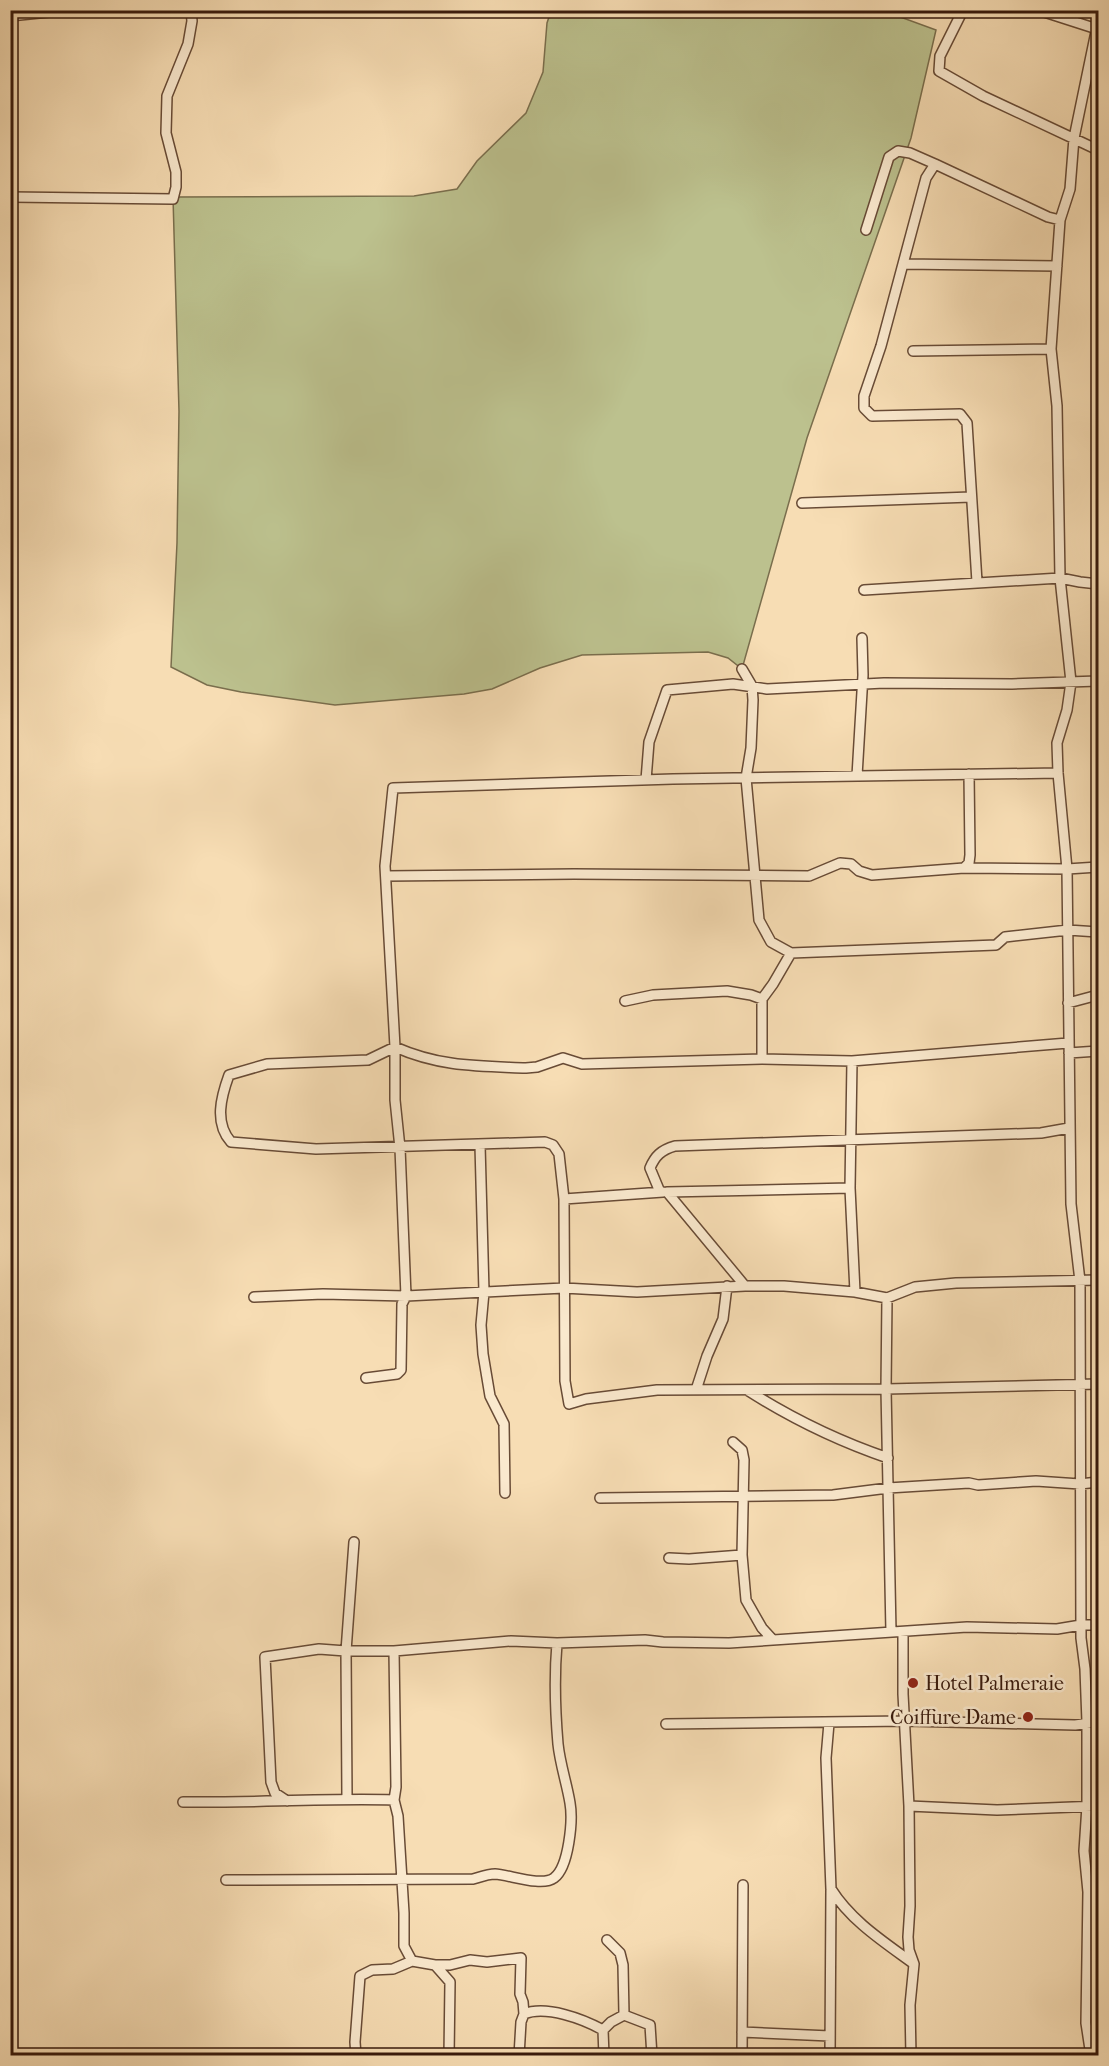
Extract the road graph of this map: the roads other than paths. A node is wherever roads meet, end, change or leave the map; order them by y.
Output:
1 (69, 10) edge
2 (191, 10) edge
3 (963, 10) edge
4 (1038, 10) edge
5 (10, 16) edge
6 (1098, 26) edge
7 (1097, 41) edge
8 (1074, 138) junction
9 (1098, 150) edge
10 (935, 164) junction
11 (10, 197) edge
12 (1060, 220) junction
13 (866, 230) dead end
14 (904, 264) junction
15 (1057, 266) junction
16 (1051, 349) junction
17 (913, 351) dead end
18 (971, 497) junction
19 (802, 503) dead end
20 (1060, 578) junction
21 (977, 582) junction
22 (1098, 584) edge
23 (864, 591) dead end
24 (861, 638) dead end
25 (742, 669) dead end
26 (1098, 681) edge
27 (1071, 682) junction
28 (862, 684) junction
29 (752, 686) junction
30 (1058, 773) junction
31 (969, 774) junction
32 (857, 776) junction
33 (747, 778) junction
34 (646, 780) junction
35 (1098, 867) edge
36 (964, 868) junction
37 (1067, 869) junction
38 (755, 875) junction
39 (386, 876) junction
40 (1068, 930) junction
41 (1098, 932) edge
42 (792, 953) junction
43 (1098, 995) edge
44 (762, 999) junction
45 (625, 1001) dead end
46 (1068, 1003) junction
47 (395, 1047) junction
48 (1069, 1048) junction
49 (1098, 1051) edge
50 (762, 1059) junction
51 (852, 1061) junction
52 (1069, 1128) junction
53 (852, 1140) junction
54 (480, 1145) junction
55 (400, 1148) junction
56 (850, 1188) junction
57 (663, 1192) junction
58 (564, 1199) junction
59 (1098, 1280) edge
60 (1080, 1281) junction
61 (727, 1286) junction
62 (745, 1286) junction
63 (564, 1288) junction
64 (484, 1292) junction
65 (855, 1292) junction
66 (406, 1296) junction
67 (254, 1297) dead end
68 (887, 1298) junction
69 (366, 1378) dead end
70 (1080, 1384) junction
71 (1098, 1384) edge
72 (886, 1389) junction
73 (696, 1390) junction
74 (747, 1390) junction
75 (733, 1442) dead end
76 (888, 1458) junction
77 (1098, 1482) edge
78 (1080, 1484) junction
79 (888, 1488) junction
80 (505, 1493) dead end
81 (743, 1496) junction
82 (600, 1498) dead end
83 (354, 1542) dead end
84 (742, 1555) junction
85 (669, 1558) dead end
86 (1081, 1625) junction
87 (1098, 1625) edge
88 (891, 1632) junction
89 (903, 1632) junction
90 (773, 1640) junction
91 (557, 1643) junction
92 (394, 1651) junction
93 (346, 1652) junction
94 (906, 1721) junction
95 (1087, 1722) junction
96 (1098, 1722) edge
97 (829, 1723) junction
98 (666, 1724) dead end
99 (347, 1798) junction
100 (287, 1800) junction
101 (394, 1800) junction
102 (183, 1802) dead end
103 (909, 1806) junction
104 (1087, 1806) junction
105 (1098, 1806) edge
106 (400, 1879) junction
107 (226, 1880) dead end
108 (743, 1885) dead end
109 (831, 1888) junction
110 (1088, 1892) junction
111 (1098, 1892) edge
112 (608, 1940) dead end
113 (412, 1961) junction
114 (914, 1964) junction
115 (435, 1965) junction
116 (1087, 1993) junction
117 (1098, 1993) edge
118 (524, 2014) junction
119 (624, 2015) junction
120 (603, 2030) junction
121 (742, 2032) junction
122 (830, 2036) junction
123 (356, 2055) edge
124 (449, 2055) edge
125 (519, 2055) edge
126 (604, 2055) edge
127 (652, 2055) edge
128 (742, 2055) edge
129 (830, 2055) edge
130 (911, 2055) edge
131 (1091, 2055) edge

1 - 5 street
2 - 11 street
3 - 8 street
4 - 6 street
6 - 7 street
7 - 8 street
8 - 9 street
8 - 12 street
10 - 12 street
10 - 13 street
10 - 14 street
12 - 15 street
14 - 15 street
14 - 18 street
15 - 16 street
16 - 17 street
16 - 20 street
18 - 19 street
18 - 21 street
20 - 21 street
20 - 22 street
20 - 27 street
21 - 23 street
24 - 28 street
25 - 29 street
26 - 27 street
27 - 28 street
27 - 30 street
28 - 29 street
28 - 32 street
29 - 33 street
29 - 34 street
30 - 31 street
30 - 37 street
31 - 32 street
31 - 36 street
32 - 33 street
33 - 34 street
33 - 38 street
34 - 39 street
35 - 37 street
36 - 37 street
36 - 38 street
37 - 40 street
38 - 39 street
38 - 42 street
39 - 47 street
40 - 41 street
40 - 42 street
40 - 46 street
42 - 44 street
43 - 46 street
44 - 45 street
44 - 50 street
46 - 48 street
47 - 50 street
47 - 55 street
47 - 55 street
48 - 49 street
48 - 51 street
48 - 52 street
50 - 51 street
51 - 53 street
52 - 53 street
52 - 60 street
53 - 56 street
53 - 57 street
54 - 55 street
54 - 58 street
54 - 64 street
55 - 66 street
56 - 57 street
56 - 65 street
57 - 58 street
57 - 62 street
58 - 63 street
59 - 60 street
60 - 68 street
60 - 70 street
61 - 62 street
61 - 63 street
61 - 73 street
62 - 65 street
63 - 64 street
63 - 73 street
64 - 66 street
64 - 80 street
65 - 68 street
66 - 67 street
66 - 69 street
68 - 72 street
70 - 71 street
70 - 72 street
70 - 78 street
72 - 74 street
72 - 76 street
73 - 74 street
74 - 76 street
75 - 81 street
76 - 79 street
77 - 78 street
78 - 79 street
78 - 86 street
79 - 81 street
79 - 88 street
81 - 82 street
81 - 84 street
83 - 93 street
84 - 85 street
84 - 90 street
86 - 87 street
86 - 89 street
86 - 95 street
88 - 89 street
88 - 90 street
89 - 94 street
90 - 91 street
91 - 92 street
91 - 106 street
92 - 93 street
92 - 101 street
93 - 99 street
93 - 100 street
94 - 95 street
94 - 97 street
94 - 103 street
95 - 96 street
95 - 104 street
97 - 98 street
97 - 109 street
99 - 100 street
99 - 101 street
100 - 102 street
101 - 106 street
103 - 104 street
103 - 114 street
104 - 105 street
104 - 110 street
106 - 107 street
106 - 113 street
108 - 121 street
109 - 114 street
109 - 122 street
110 - 111 street
110 - 116 street
112 - 119 street
113 - 115 street
113 - 123 street
114 - 130 street
115 - 118 street
115 - 124 street
116 - 117 street
116 - 131 street
118 - 120 street
118 - 125 street
119 - 120 street
119 - 127 street
120 - 126 street
121 - 122 street
121 - 128 street
122 - 129 street

